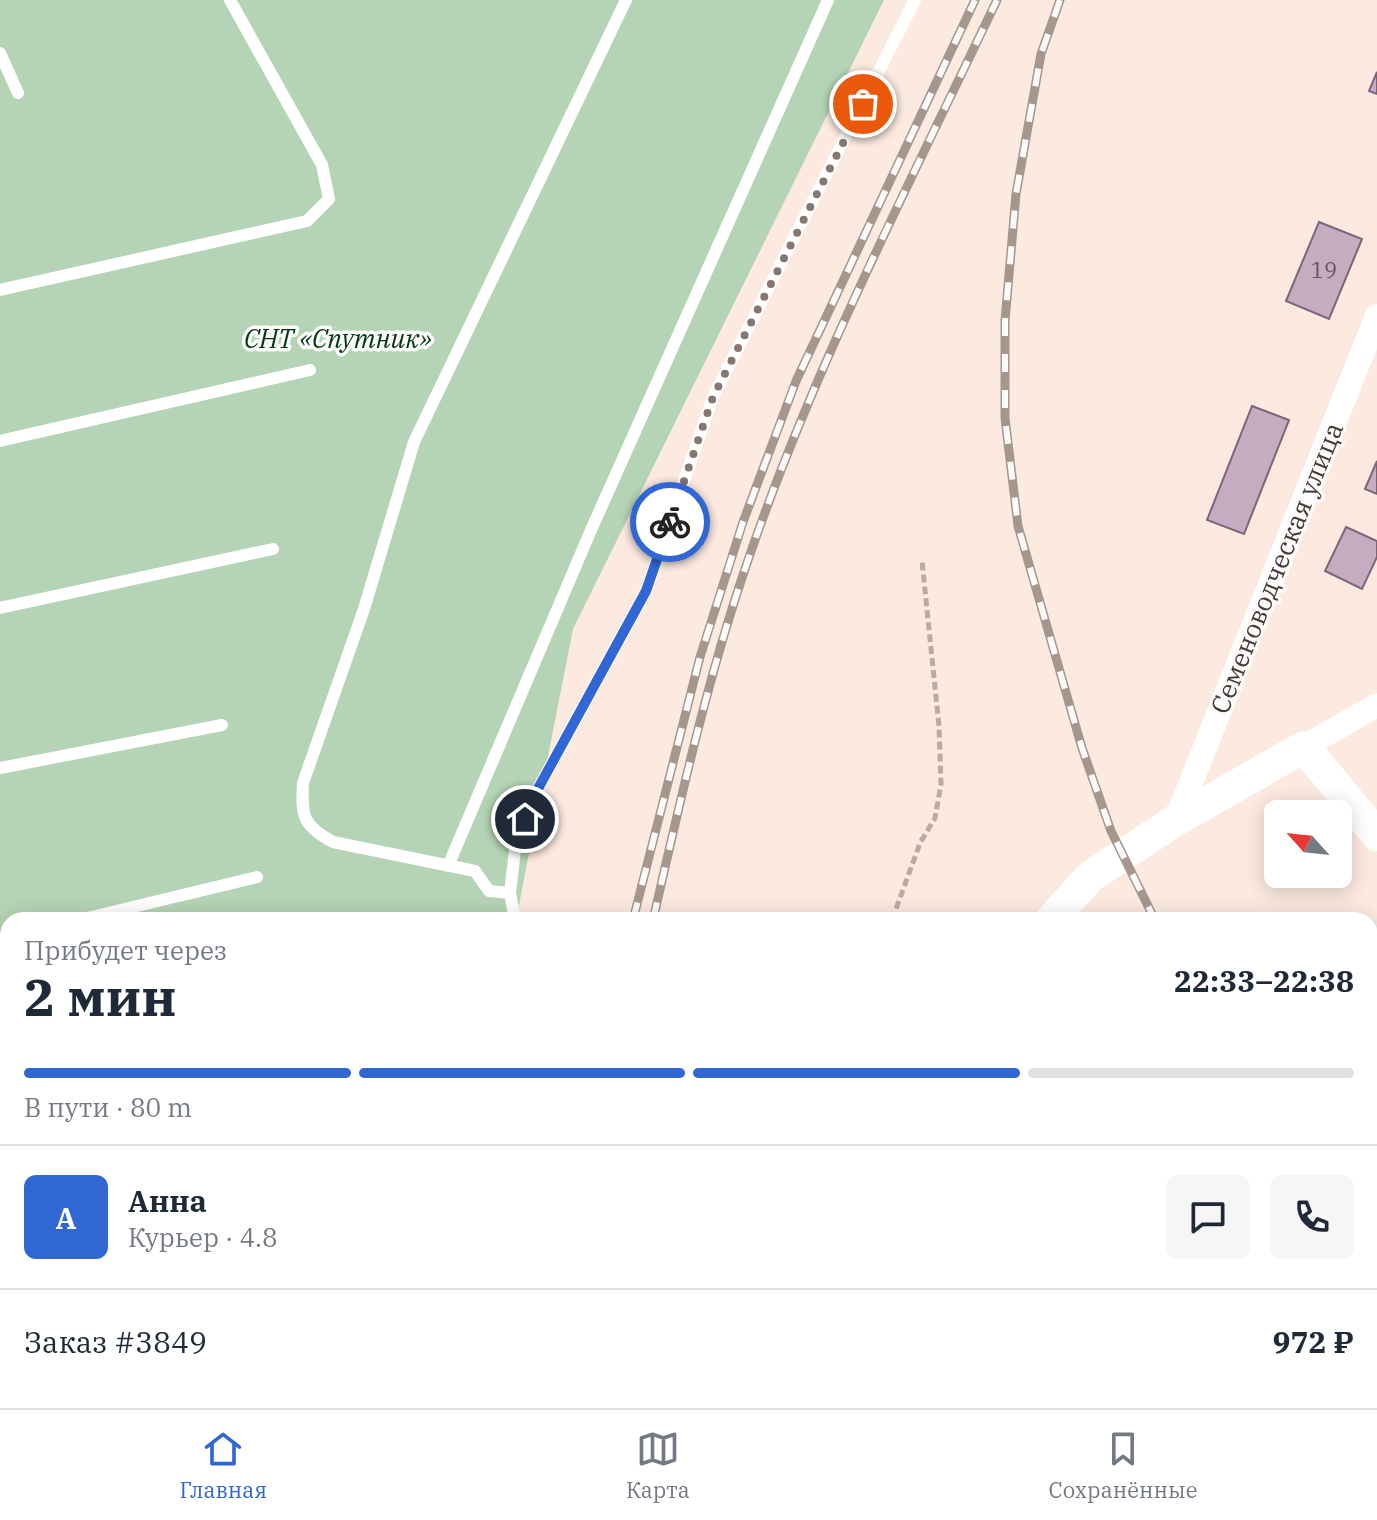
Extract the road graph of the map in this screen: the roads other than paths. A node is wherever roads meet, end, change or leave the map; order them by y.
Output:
1 (230, 0) edge
2 (626, 0) edge
3 (828, 0) edge
4 (915, 0) edge
5 (0, 53) edge
6 (18, 93) dead end
7 (0, 290) edge
8 (1377, 316) edge
9 (310, 370) dead end
10 (0, 441) edge
11 (273, 549) dead end
12 (0, 608) edge
13 (1377, 705) edge
14 (222, 725) dead end
15 (1304, 747) junction
16 (0, 768) edge
17 (1176, 820) junction
18 (1377, 835) edge
19 (448, 866) junction
20 (257, 877) dead end
21 (510, 893) junction
22 (112, 912) edge
23 (514, 912) edge
24 (1058, 912) edge

1 - 7 lane
2 - 19 lane
3 - 19 lane
4 - 21 lane
5 - 6 lane
8 - 17 street, Семеноводческая улица
9 - 10 lane
11 - 12 lane
13 - 15 street
14 - 16 lane
15 - 17 street
15 - 18 street
17 - 24 street
19 - 21 lane
20 - 22 lane
21 - 23 lane

